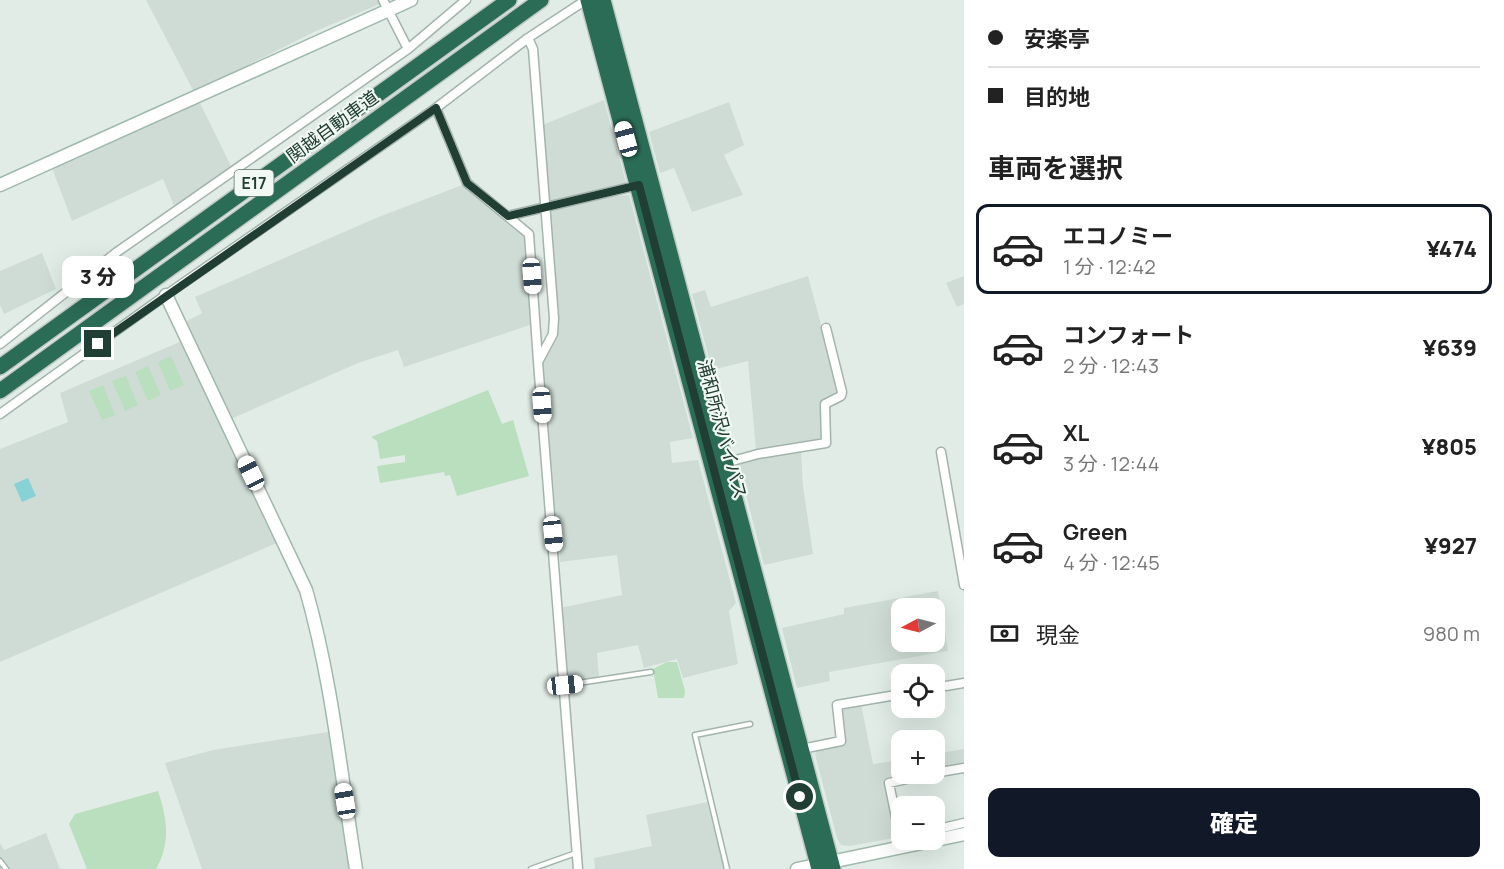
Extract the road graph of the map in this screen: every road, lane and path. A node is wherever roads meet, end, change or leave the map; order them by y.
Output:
1 (411, 0) edge
2 (466, 0) edge
3 (495, 0) edge
4 (509, 0) edge
5 (541, 0) edge
6 (587, 0) edge
7 (603, 0) edge
8 (386, 4) edge
9 (528, 38) junction
10 (408, 49) junction
11 (413, 69) junction
12 (436, 108) junction
13 (0, 185) edge
14 (639, 185) junction
15 (544, 208) junction
16 (508, 216) junction
17 (166, 295) junction
18 (826, 328) dead end
19 (0, 345) edge
20 (538, 362) junction
21 (0, 367) edge
22 (0, 391) edge
23 (0, 414) edge
24 (940, 452) dead end
25 (725, 463) junction
26 (964, 585) edge
27 (651, 672) dead end
28 (964, 683) edge
29 (565, 685) junction
30 (945, 686) edge
31 (891, 696) edge
32 (750, 724) dead end
33 (802, 749) junction
34 (964, 768) edge
35 (945, 771) edge
36 (891, 783) edge
37 (892, 796) edge
38 (964, 823) edge
39 (945, 827) edge
40 (964, 834) edge
41 (945, 836) edge
42 (891, 845) edge
43 (577, 853) junction
44 (0, 861) edge
45 (825, 866) edge
46 (6, 869) edge
47 (356, 869) edge
48 (531, 869) edge
49 (578, 869) edge
50 (727, 869) edge
51 (797, 869) edge

1 - 8 street
2 - 10 street
3 - 11 highway
4 - 11 highway, 関越自動車道 / E17
5 - 22 highway, 関越自動車道 / E17
6 - 9 street
6 - 14 highway, 浦和所沢バイパス
7 - 25 highway, 浦和所沢バイパス
8 - 10 street
8 - 13 street
9 - 12 street
9 - 15 street
10 - 19 street
11 - 21 highway, 関越自動車道 / E17
12 - 16 street
12 - 17 street
14 - 15 street
14 - 45 highway, 浦和所沢バイパス
15 - 16 street
15 - 20 street
16 - 20 street
17 - 23 street
17 - 47 street
18 - 25 street
20 - 29 street
24 - 26 street
25 - 33 highway, 浦和所沢バイパス
27 - 29 lane
28 - 30 street
29 - 43 street
31 - 33 street
32 - 50 lane
33 - 45 highway, 浦和所沢バイパス
34 - 35 street
36 - 37 street
38 - 39 street
40 - 41 street
42 - 45 street
43 - 48 lane
43 - 49 street
44 - 46 lane
45 - 51 street

